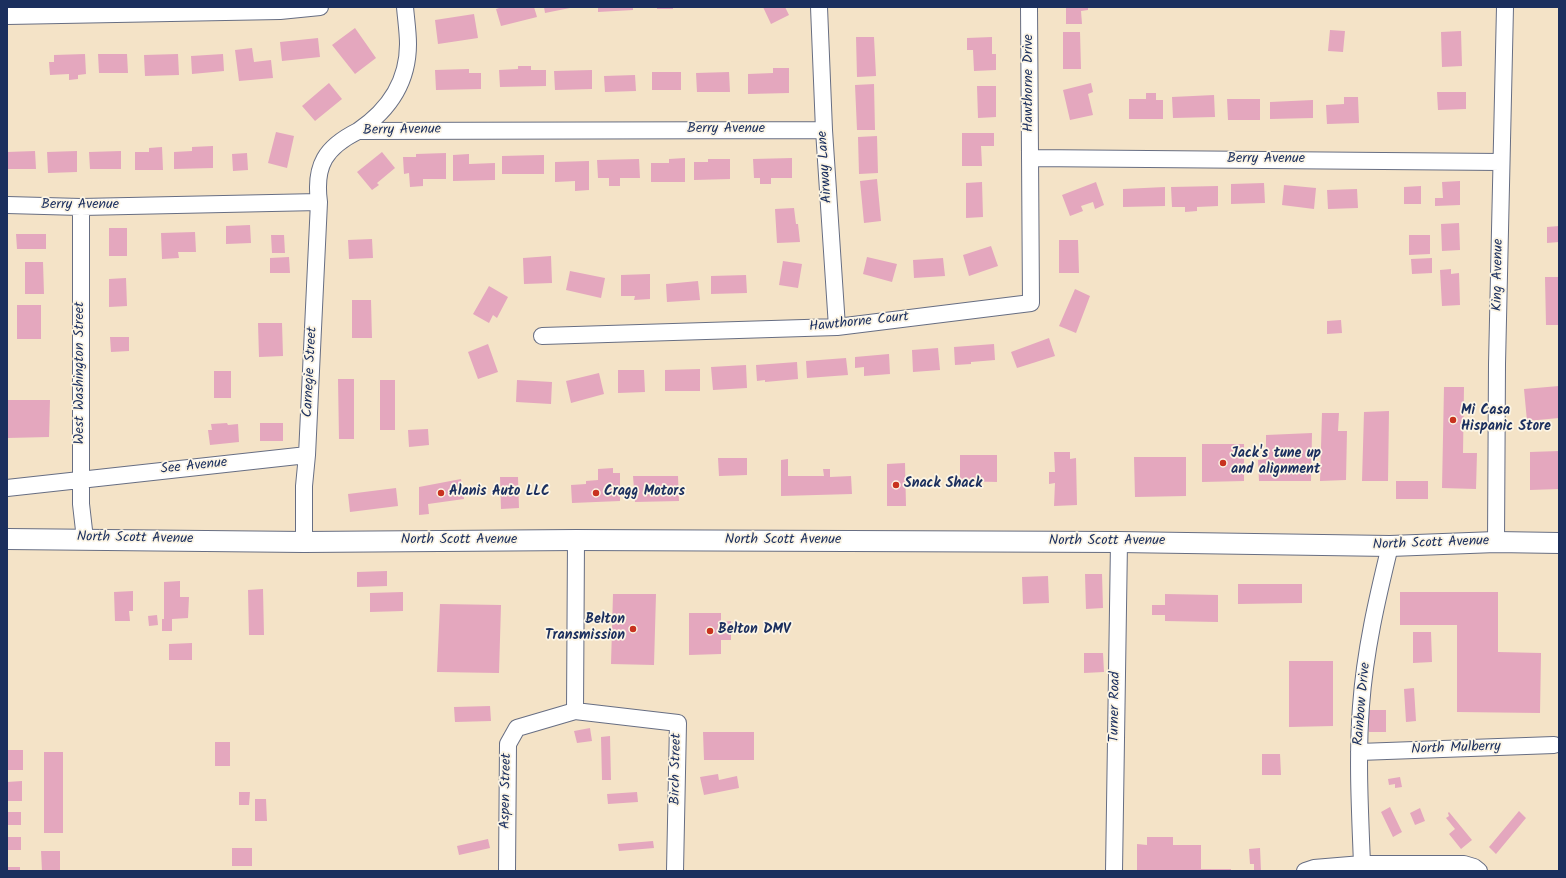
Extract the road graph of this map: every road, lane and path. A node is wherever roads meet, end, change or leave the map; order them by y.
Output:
1 (320, 7) edge
2 (405, 7) edge
3 (819, 7) edge
4 (1029, 7) edge
5 (1505, 7) edge
6 (280, 9) edge
7 (7, 16) edge
8 (824, 130) junction
9 (358, 131) junction
10 (1030, 158) junction
11 (1501, 162) junction
12 (319, 202) junction
13 (7, 206) edge
14 (81, 208) junction
15 (836, 327) junction
16 (542, 336) dead end
17 (307, 455) junction
18 (81, 480) junction
19 (7, 488) edge
20 (7, 539) edge
21 (85, 539) junction
22 (576, 540) junction
23 (304, 542) junction
24 (1119, 542) junction
25 (1496, 542) junction
26 (1559, 543) edge
27 (1390, 546) junction
28 (575, 711) junction
29 (1554, 745) dead end
30 (1359, 752) junction
31 (1362, 864) junction
32 (507, 871) edge
33 (675, 871) edge
34 (1114, 871) edge
35 (1305, 871) edge
36 (1479, 871) edge

1 - 6 street
2 - 9 street
3 - 8 street, Airway Lane
4 - 10 street, Hawthorne Drive
5 - 11 street, King Avenue
6 - 7 street
8 - 9 street, Berry Avenue
8 - 15 street, Airway Lane
9 - 12 street, Berry Avenue
10 - 11 street, Berry Avenue
10 - 15 street, Hawthorne Court
11 - 25 street, King Avenue
12 - 14 street, Berry Avenue
12 - 17 street, Carnegie Street
13 - 14 street, Berry Avenue
14 - 18 street, West Washington Street
15 - 16 street, Hawthorne Court
17 - 18 street, See Avenue
17 - 23 street, Carnegie Street
18 - 19 street
18 - 21 street, West Washington Street
20 - 21 main road, North Scott Avenue
21 - 23 main road, North Scott Avenue
22 - 23 main road, North Scott Avenue
22 - 24 main road, North Scott Avenue
22 - 28 street
24 - 27 main road, North Scott Avenue
24 - 34 street, Turner Road
25 - 26 main road, North Scott Avenue
25 - 27 main road, North Scott Avenue
27 - 30 street, Rainbow Drive
28 - 32 street, Aspen Street
28 - 33 street, Birch Street
29 - 30 street, North Mulberry
30 - 31 street, Rainbow Drive
31 - 35 street
31 - 36 street

